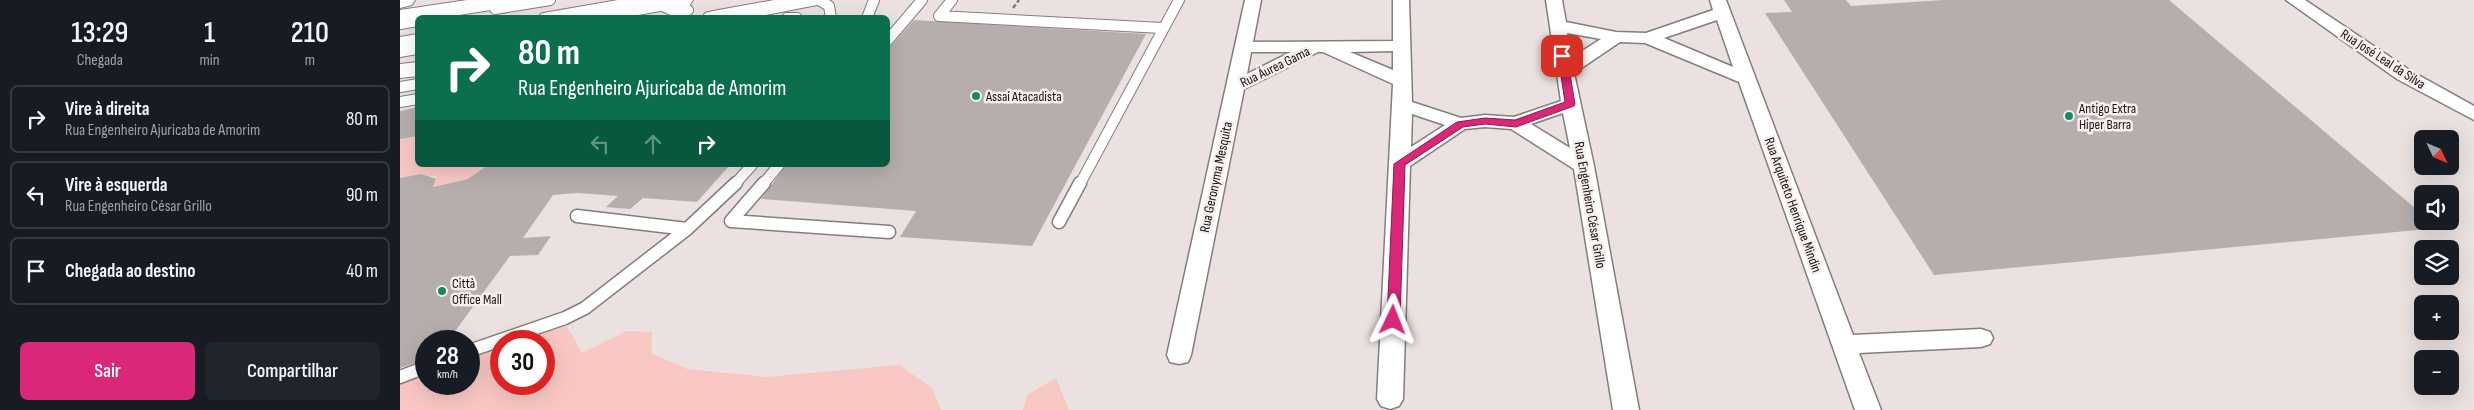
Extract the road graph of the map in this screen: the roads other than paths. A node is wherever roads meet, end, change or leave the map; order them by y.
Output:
1 (404, 0) edge
2 (550, 0) edge
3 (635, 0) edge
4 (809, 0) edge
5 (820, 0) edge
6 (874, 0) edge
7 (922, 0) edge
8 (952, 0) edge
9 (1179, 0) edge
10 (1253, 0) edge
11 (1402, 0) edge
12 (1554, 0) edge
13 (2294, 0) edge
14 (400, 1) edge
15 (624, 4) junction
16 (511, 5) edge
17 (1720, 6) edge
18 (673, 9) edge
19 (415, 15) edge
20 (418, 15) edge
21 (457, 15) edge
22 (561, 15) edge
23 (613, 15) edge
24 (729, 15) edge
25 (830, 15) edge
26 (869, 15) edge
27 (400, 17) edge
28 (415, 22) edge
29 (400, 24) edge
30 (1559, 26) junction
31 (1162, 28) junction
32 (1616, 37) junction
33 (890, 38) edge
34 (1648, 38) junction
35 (415, 40) edge
36 (400, 42) edge
37 (1402, 46) junction
38 (1244, 47) junction
39 (1320, 47) junction
40 (415, 48) edge
41 (400, 50) edge
42 (415, 60) edge
43 (400, 62) edge
44 (415, 70) edge
45 (1564, 71) junction
46 (400, 72) edge
47 (1747, 79) junction
48 (1402, 81) junction
49 (415, 84) edge
50 (400, 87) edge
51 (1234, 87) junction
52 (415, 100) edge
53 (400, 102) edge
54 (1570, 104) junction
55 (1403, 105) junction
56 (2474, 114) edge
57 (1516, 123) junction
58 (1460, 124) junction
59 (1400, 164) junction
60 (1584, 166) junction
61 (750, 167) edge
62 (777, 167) edge
63 (577, 216) dead end
64 (1059, 222) dead end
65 (687, 229) junction
66 (889, 232) dead end
67 (1981, 338) dead end
68 (1844, 345) junction
69 (480, 347) edge
70 (1179, 355) dead end
71 (415, 371) edge
72 (400, 377) edge
73 (1390, 399) dead end
74 (1626, 410) edge
75 (1868, 410) edge

1 - 14 main road
2 - 16 lane
3 - 15 lane
4 - 24 main road
5 - 25 lane
6 - 26 lane
7 - 33 lane
8 - 31 lane
9 - 31 lane
10 - 38 street, Rua Geronyma Mesquita
11 - 37 street
12 - 30 street, Rua Engenheiro César Grillo
13 - 56 street, Rua José Leal da Silva
15 - 18 lane
15 - 22 lane
16 - 20 main road
16 - 21 lane
17 - 34 street
17 - 47 street, Rua Arquiteto Henrique Mindin
18 - 23 main road
19 - 27 main road
28 - 29 lane
30 - 32 street
30 - 45 street, Rua Engenheiro César Grillo
31 - 64 lane
32 - 34 street
32 - 45 street
34 - 47 street
35 - 36 lane
37 - 39 street, Rua Áurea Gama
37 - 48 street
38 - 39 street, Rua Áurea Gama
38 - 51 street, Rua Geronyma Mesquita
39 - 48 street, Rua Áurea Gama
39 - 51 street, Rua Áurea Gama
40 - 41 main road
42 - 43 main road
44 - 46 main road
45 - 54 street, Rua Engenheiro César Grillo
47 - 68 street, Rua Arquiteto Henrique Mindin
48 - 55 street
49 - 50 lane
51 - 70 street, Rua Geronyma Mesquita
52 - 53 lane
54 - 57 street
54 - 60 street, Rua Engenheiro César Grillo
55 - 58 street
55 - 59 street
57 - 58 street
57 - 60 street
58 - 59 street
59 - 73 street
60 - 74 street, Rua Engenheiro César Grillo
61 - 65 lane
62 - 66 lane
63 - 65 lane
65 - 69 lane
67 - 68 street
68 - 75 street, Rua Arquiteto Henrique Mindin
71 - 72 lane

